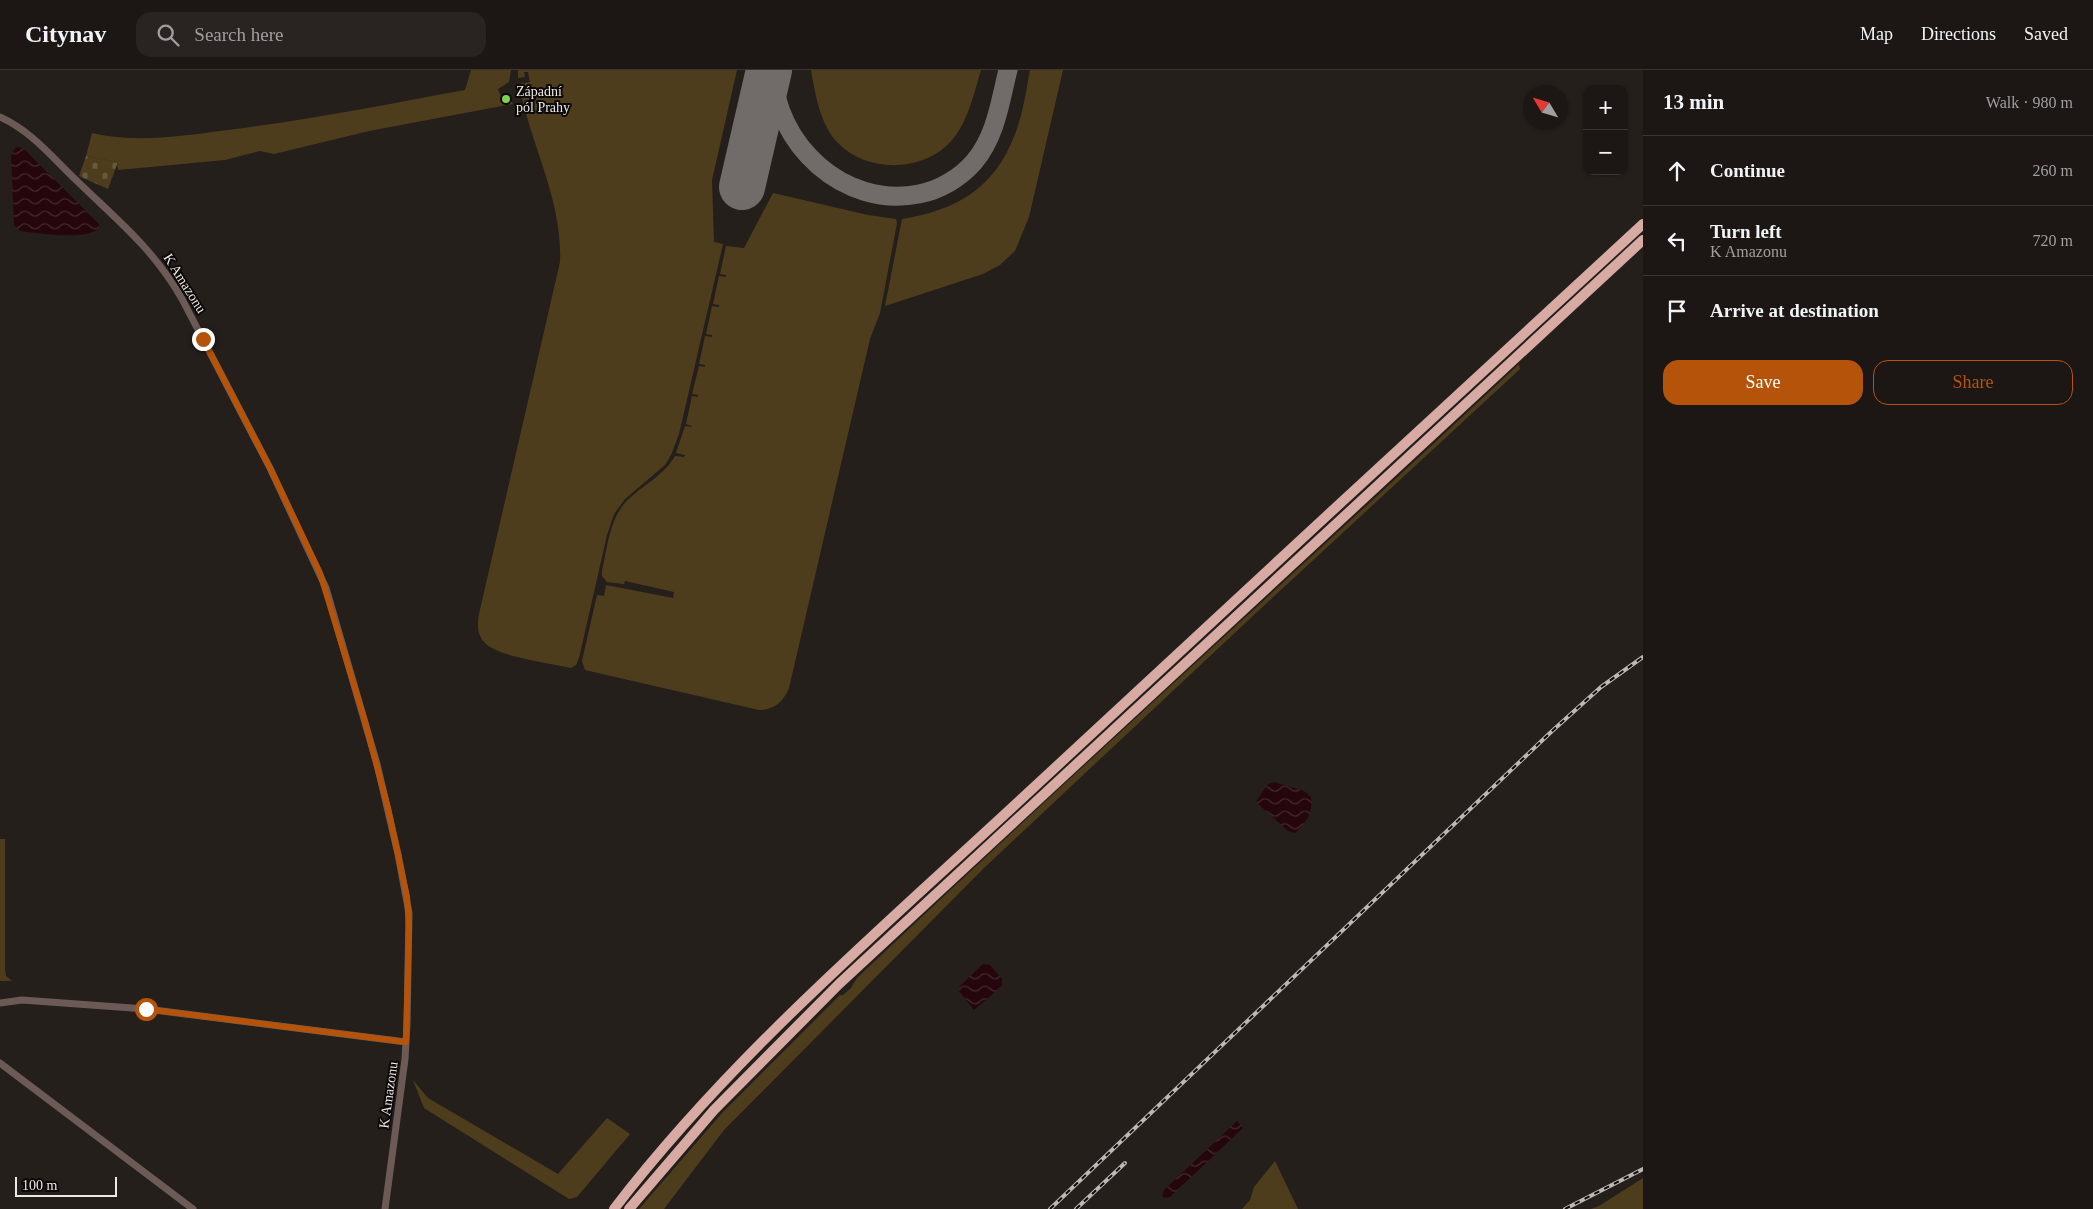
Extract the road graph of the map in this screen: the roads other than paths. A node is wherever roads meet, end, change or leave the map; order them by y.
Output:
1 (0, 116) edge
2 (1643, 224) edge
3 (1643, 240) edge
4 (0, 1003) edge
5 (406, 1042) junction
6 (0, 1062) edge
7 (193, 1209) edge
8 (385, 1209) edge
9 (614, 1209) edge
10 (629, 1209) edge

1 - 5 street, K Amazonu
2 - 9 highway
3 - 10 highway
4 - 5 street
5 - 8 street, K Amazonu
6 - 7 street

